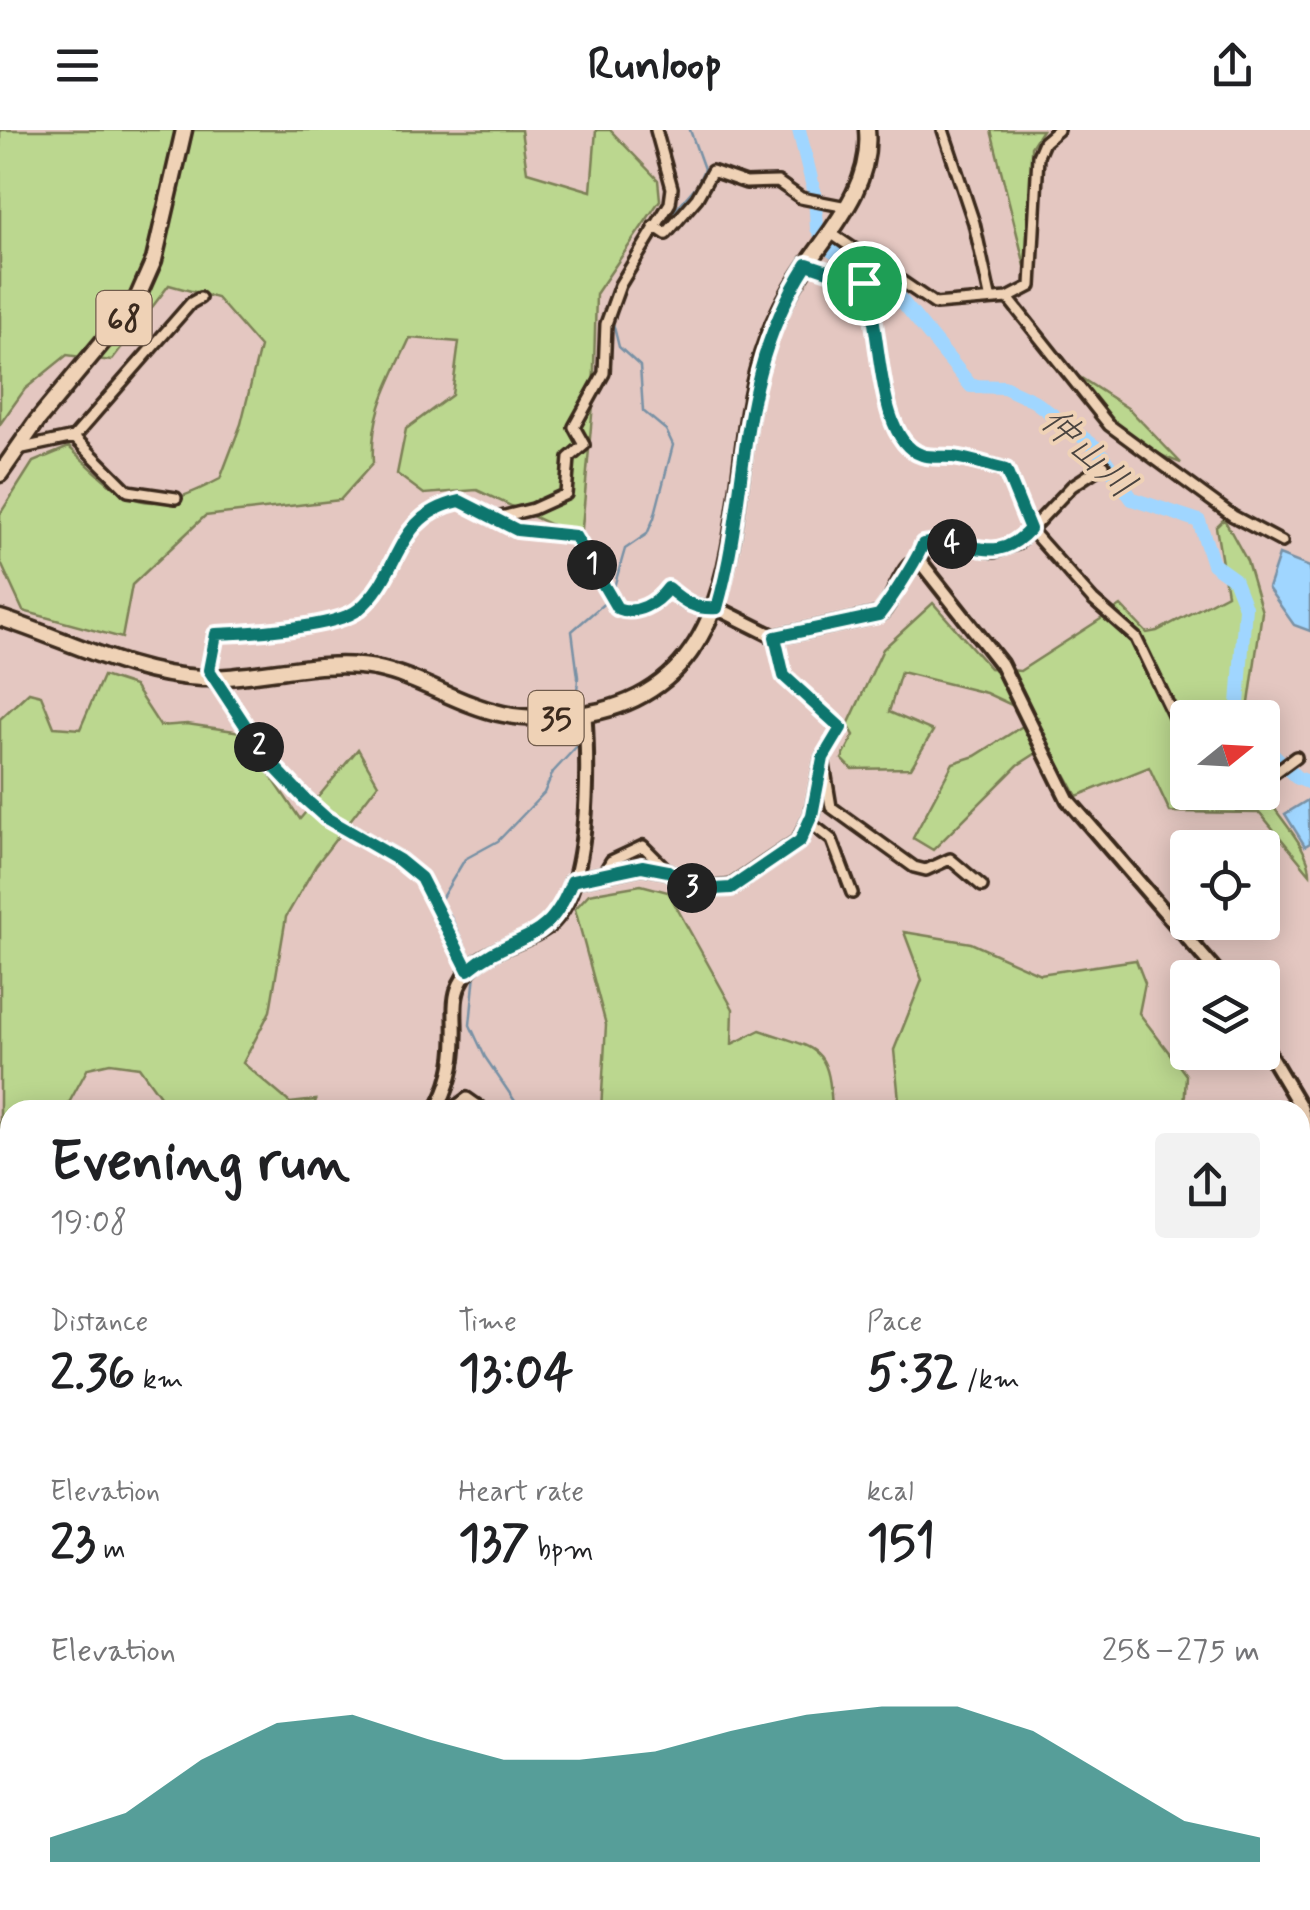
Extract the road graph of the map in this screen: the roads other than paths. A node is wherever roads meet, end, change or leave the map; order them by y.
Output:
1 (184, 130) edge
2 (656, 130) edge
3 (867, 130) edge
4 (942, 130) edge
5 (1058, 130) edge
6 (847, 207) junction
7 (654, 226) junction
8 (827, 236) junction
9 (809, 260) junction
10 (990, 296) junction
11 (200, 298) dead end
12 (1008, 298) junction
13 (74, 437) junction
14 (17, 449) junction
15 (1104, 465) dead end
16 (0, 474) edge
17 (176, 498) dead end
18 (493, 519) junction
19 (1030, 529) junction
20 (1282, 542) dead end
21 (915, 564) junction
22 (717, 608) junction
23 (0, 618) edge
24 (775, 637) junction
25 (216, 678) junction
26 (1170, 709) edge
27 (584, 714) junction
28 (1296, 757) dead end
29 (823, 758) junction
30 (1280, 769) edge
31 (809, 822) junction
32 (605, 871) junction
33 (668, 871) junction
34 (572, 881) junction
35 (982, 886) dead end
36 (852, 893) dead end
37 (1206, 960) edge
38 (468, 970) junction
39 (1279, 1070) edge
40 (440, 1100) edge
41 (1296, 1100) edge

1 - 14 main road, 68
2 - 7 street
3 - 6 main road, 35
4 - 10 street
5 - 12 street
6 - 7 street
6 - 8 main road, 35
7 - 18 street
8 - 9 main road, 35
8 - 10 street
9 - 19 street
9 - 22 main road, 35
10 - 12 street
11 - 13 street
12 - 20 street
13 - 14 street
13 - 17 street
14 - 16 main road, 68
15 - 19 street
18 - 22 street
18 - 25 street
19 - 21 street
19 - 26 street
21 - 24 street
21 - 37 street
22 - 24 street
22 - 27 main road, 35
23 - 25 main road, 35
24 - 29 street
25 - 27 main road, 35
25 - 38 street
27 - 34 street
28 - 30 street
29 - 31 street
29 - 35 street
31 - 33 street
31 - 36 street
32 - 33 street
32 - 33 street
32 - 34 street
34 - 38 street
38 - 40 street
39 - 41 street

